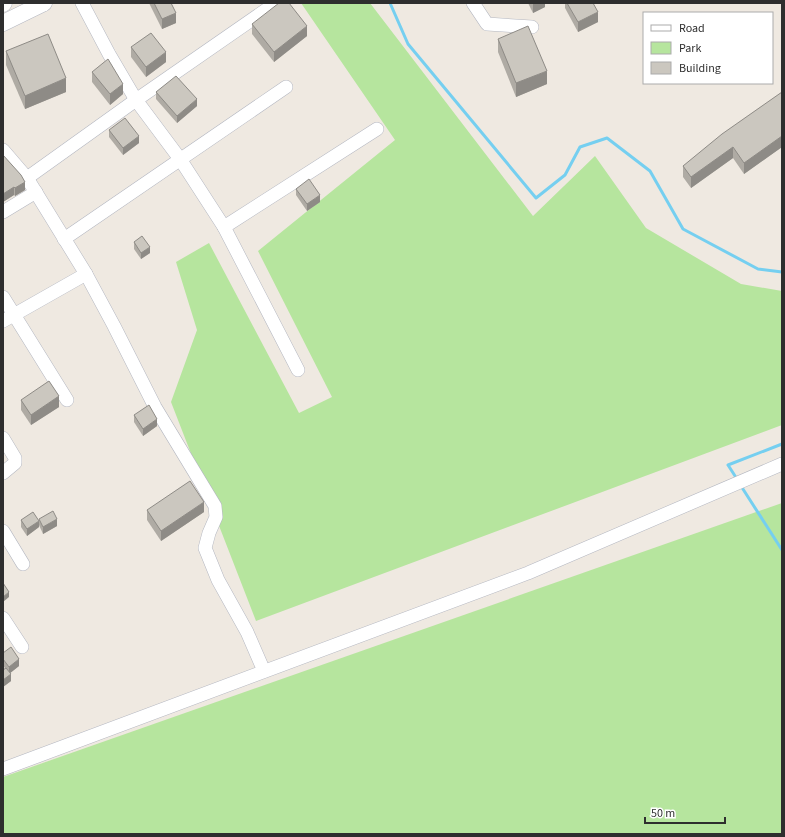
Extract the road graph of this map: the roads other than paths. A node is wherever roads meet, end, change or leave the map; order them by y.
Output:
1 (44, 3) edge
2 (82, 3) edge
3 (276, 3) edge
4 (472, 3) edge
5 (3, 23) edge
6 (532, 27) dead end
7 (286, 87) dead end
8 (136, 100) junction
9 (377, 130) dead end
10 (3, 150) edge
11 (180, 159) junction
12 (27, 178) junction
13 (36, 192) junction
14 (3, 212) edge
15 (224, 227) junction
16 (64, 239) junction
17 (86, 274) junction
18 (3, 297) edge
19 (8, 318) edge
20 (298, 370) dead end
21 (67, 400) dead end
22 (3, 438) edge
23 (782, 464) edge
24 (3, 473) edge
25 (3, 531) edge
26 (23, 564) dead end
27 (3, 618) edge
28 (22, 647) dead end
29 (264, 671) junction
30 (3, 769) edge

1 - 5 street
2 - 8 street
3 - 8 street
4 - 6 street
7 - 11 street
8 - 11 street
8 - 12 street
9 - 15 street
10 - 12 street
11 - 15 street
11 - 16 street
12 - 13 street
13 - 14 street
13 - 16 street
15 - 20 street
16 - 17 street
17 - 19 street
17 - 29 street
18 - 19 street
19 - 21 street
22 - 24 street
23 - 29 street
25 - 26 street
27 - 28 street
29 - 30 street

